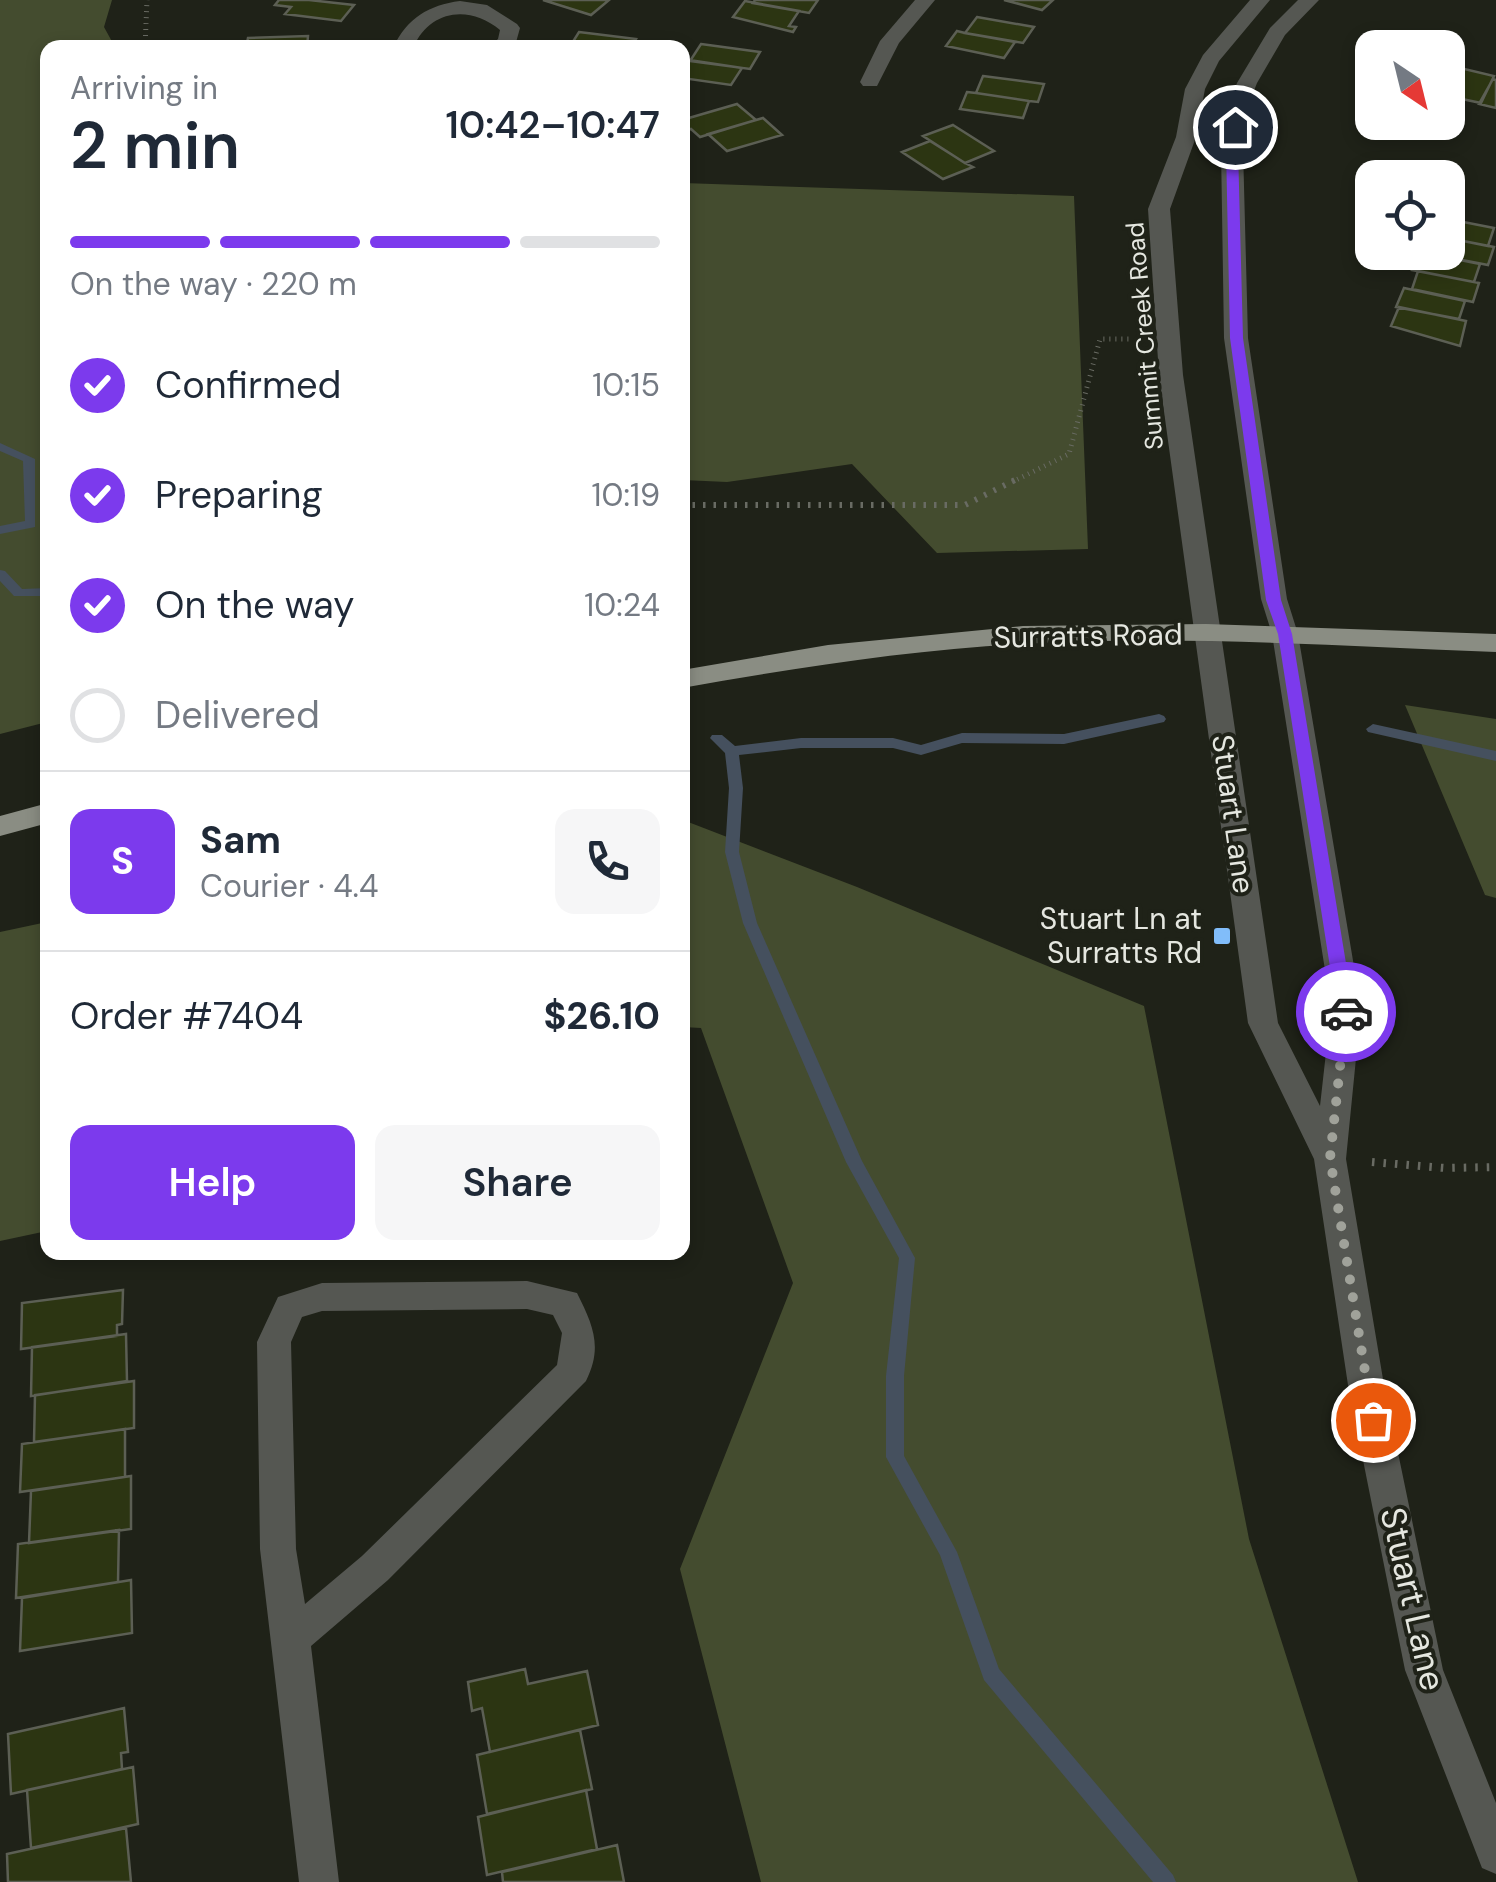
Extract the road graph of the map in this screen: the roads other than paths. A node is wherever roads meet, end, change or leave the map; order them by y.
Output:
1 (925, 0) edge
2 (1260, 0) edge
3 (1310, 0) edge
4 (467, 1) edge
5 (406, 40) edge
6 (508, 40) edge
7 (870, 82) dead end
8 (1206, 633) junction
9 (1285, 634) junction
10 (1496, 643) edge
11 (690, 678) edge
12 (40, 815) edge
13 (0, 826) edge
14 (1330, 1158) junction
15 (291, 1639) junction
16 (1496, 1854) edge
17 (319, 1882) edge

1 - 7 street
2 - 8 street, Summit Creek Road
3 - 9 street
4 - 5 street
4 - 6 street
8 - 9 main road, Surratts Road
8 - 11 main road, Surratts Road
8 - 14 street, Stuart Lane
9 - 10 main road, Surratts Road
9 - 14 street, Stuart Lane
12 - 13 main road
14 - 16 street, Stuart Lane
15 - 15 street
15 - 17 street

